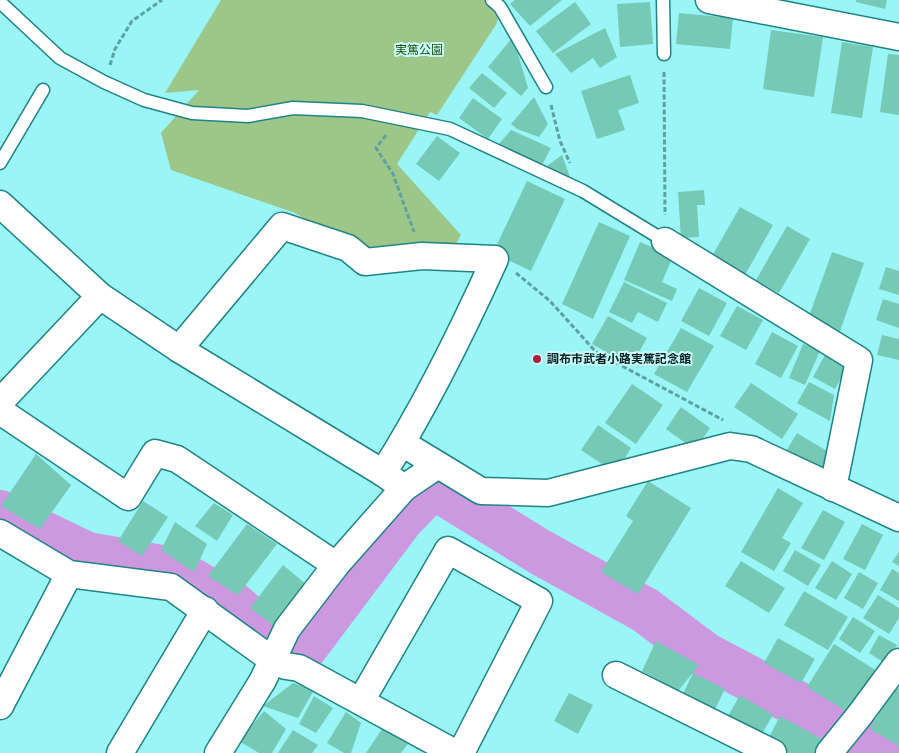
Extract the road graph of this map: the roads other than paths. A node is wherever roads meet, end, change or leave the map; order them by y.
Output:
1 (492, 0) edge
2 (663, 0) edge
3 (709, 0) edge
4 (0, 2) edge
5 (785, 7) edge
6 (899, 37) edge
7 (664, 54) road end
8 (546, 87) road end
9 (42, 90) dead end
10 (0, 163) edge
11 (0, 204) edge
12 (665, 240) joint
13 (100, 296) junction
14 (179, 349) junction
15 (0, 402) edge
16 (0, 411) edge
17 (402, 443) junction
18 (438, 464) junction
19 (394, 481) junction
20 (833, 488) junction
21 (899, 518) edge
22 (0, 533) edge
23 (336, 565) junction
24 (69, 574) junction
25 (205, 610) junction
26 (272, 658) junction
27 (898, 665) edge
28 (616, 675) dead end
29 (361, 701) junction
30 (0, 706) edge
31 (230, 750) edge
32 (830, 751) edge
33 (120, 753) edge
34 (455, 753) edge
35 (461, 753) edge
36 (773, 753) edge

1 - 8 lane
2 - 7 lane
3 - 5 street
4 - 12 lane
5 - 6 street
9 - 10 lane
11 - 13 street
12 - 20 street
13 - 14 street
13 - 15 street
14 - 17 street
14 - 19 street
16 - 23 street
17 - 18 street
17 - 19 street
18 - 19 street
18 - 20 street
19 - 23 street
20 - 21 street
22 - 24 street
23 - 26 street
24 - 25 street
24 - 30 street
25 - 26 street
25 - 33 street
26 - 29 street
26 - 31 street
27 - 32 street
28 - 36 street
29 - 34 street
29 - 35 street

